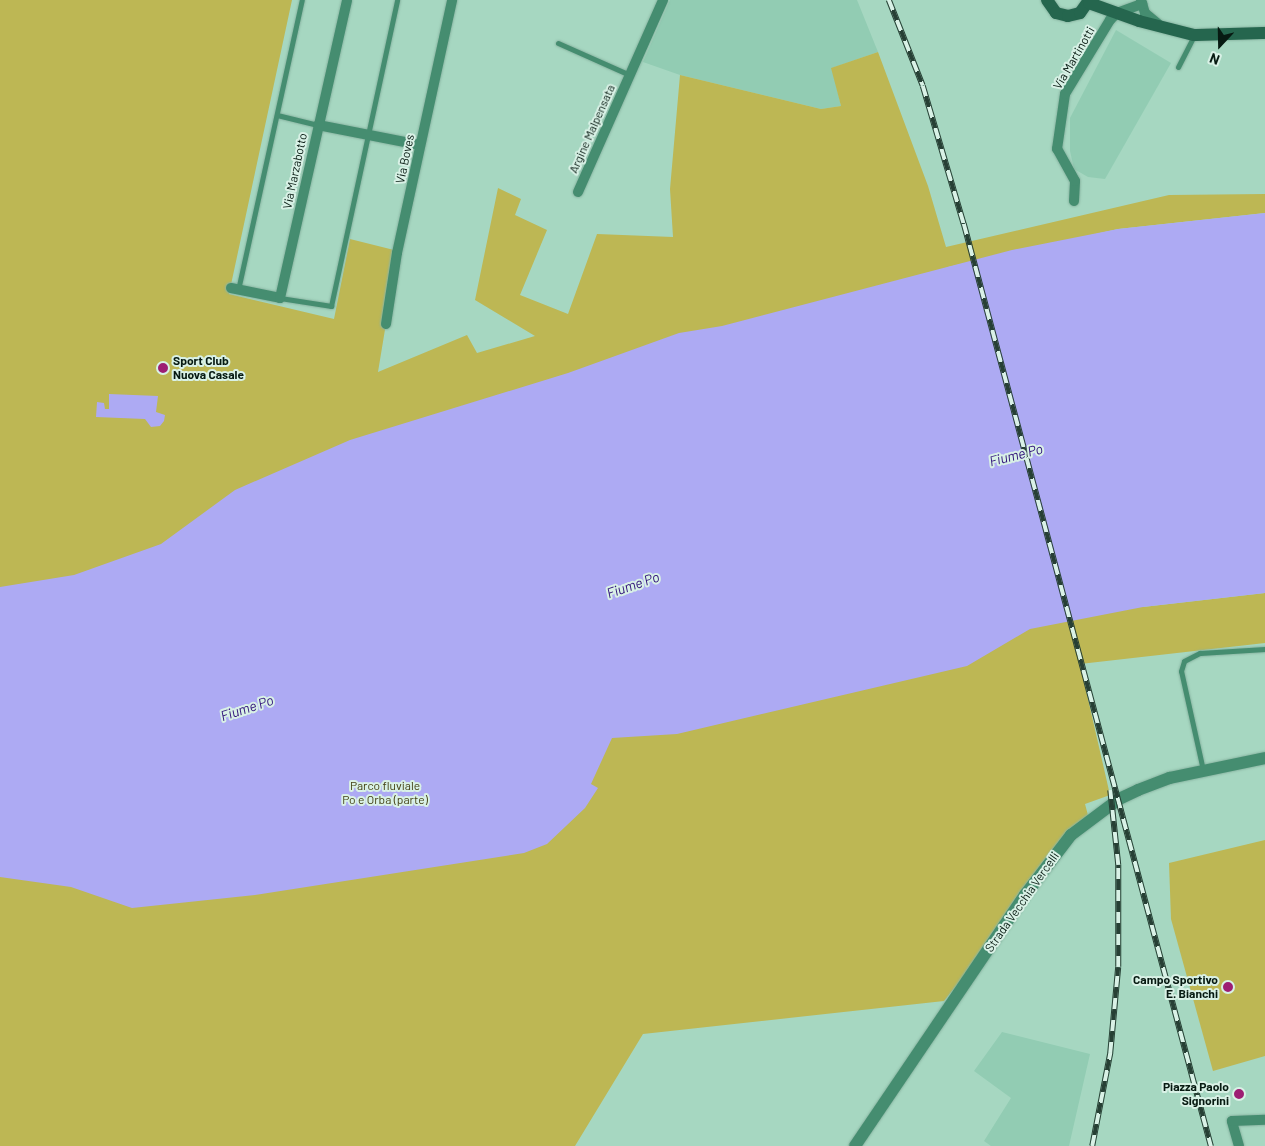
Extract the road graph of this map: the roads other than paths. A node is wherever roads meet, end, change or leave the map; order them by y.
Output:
1 (302, 0) edge
2 (347, 0) edge
3 (397, 0) edge
4 (452, 0) edge
5 (663, 0) edge
6 (1047, 0) edge
7 (1089, 2) edge
8 (1142, 2) edge
9 (1118, 13) junction
10 (1163, 28) junction
11 (1265, 33) edge
12 (1194, 35) junction
13 (558, 43) dead end
14 (1178, 67) dead end
15 (630, 76) junction
16 (277, 115) junction
17 (318, 125) junction
18 (370, 135) junction
19 (420, 145) junction
20 (578, 192) dead end
21 (1074, 201) dead end
22 (234, 289) joint
23 (280, 298) junction
24 (386, 324) dead end
25 (1265, 649) edge
26 (1265, 758) edge
27 (1204, 770) junction
28 (1265, 1120) edge
29 (855, 1146) edge
30 (1239, 1146) edge

1 - 16 lane
2 - 17 street, Via Marzabotto
3 - 18 lane
4 - 19 street, Via Boves
5 - 15 street, Argine Malpensata
6 - 7 main road
7 - 9 main road
8 - 9 street
8 - 10 street
9 - 10 main road
9 - 21 street, Via Martinotti
10 - 12 main road
11 - 12 main road
12 - 14 lane
13 - 15 lane, Argine Malpensata
15 - 20 street, Argine Malpensata
16 - 17 lane
16 - 22 lane
17 - 18 street
17 - 23 street, Via Marzabotto
18 - 19 street
18 - 23 lane
19 - 24 street, Via Boves
22 - 23 street
25 - 27 lane
26 - 27 street, Strada Vecchia Vercelli
27 - 29 street, Strada Vecchia Vercelli
28 - 30 street

